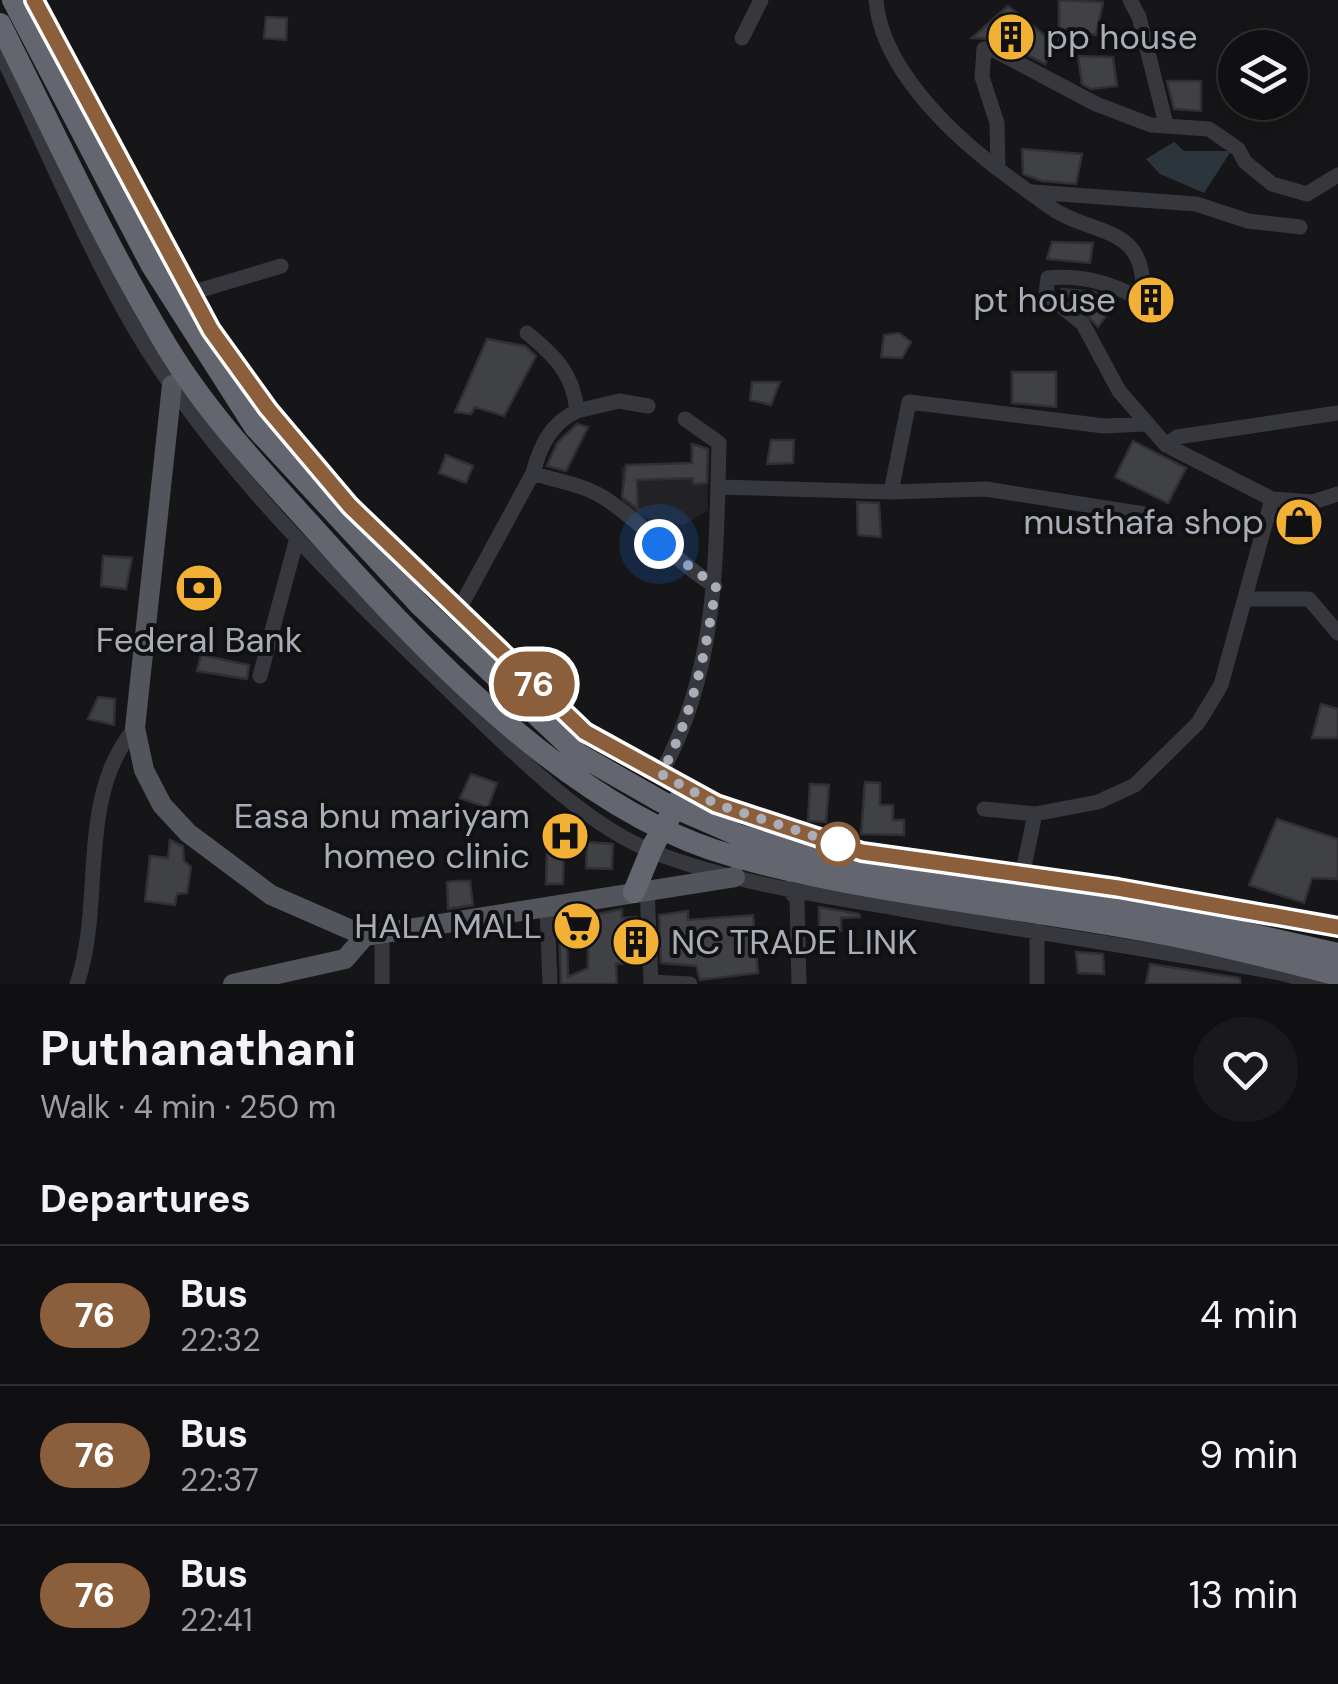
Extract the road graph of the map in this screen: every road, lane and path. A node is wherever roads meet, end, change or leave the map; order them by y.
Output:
1 (13, 0) edge
2 (34, 0) edge
3 (760, 0) edge
4 (876, 0) edge
5 (1130, 0) edge
6 (0, 24) edge
7 (742, 38) dead end
8 (0, 52) edge
9 (1166, 124) junction
10 (998, 169) junction
11 (1338, 175) edge
12 (1029, 192) junction
13 (1300, 227) dead end
14 (281, 266) dead end
15 (190, 293) junction
16 (526, 332) dead end
17 (172, 385) junction
18 (648, 406) dead end
19 (577, 410) junction
20 (1338, 412) edge
21 (685, 419) dead end
22 (1144, 424) junction
23 (1166, 446) junction
24 (533, 474) junction
25 (718, 488) junction
26 (892, 492) junction
27 (1338, 494) edge
28 (1272, 499) junction
29 (1144, 514) dead end
30 (297, 538) junction
31 (716, 586) junction
32 (1245, 598) junction
33 (457, 613) junction
34 (1338, 633) edge
35 (260, 676) dead end
36 (136, 728) junction
37 (661, 774) junction
38 (676, 796) junction
39 (984, 809) dead end
40 (1036, 814) junction
41 (652, 848) junction
42 (1022, 876) junction
43 (735, 877) junction
44 (786, 888) junction
45 (640, 890) junction
46 (547, 908) junction
47 (1338, 927) edge
48 (1037, 931) junction
49 (374, 935) junction
50 (1338, 954) edge
51 (321, 974) edge
52 (1338, 975) edge
53 (77, 984) edge
54 (233, 984) edge
55 (382, 984) edge
56 (550, 984) edge
57 (690, 984) edge
58 (799, 984) edge
59 (1037, 984) edge
60 (1322, 984) edge

1 - 38 highway
2 - 15 street
3 - 7 street
4 - 10 street
5 - 9 street
6 - 52 highway
8 - 17 street
9 - 10 street
9 - 11 street
10 - 12 street
12 - 13 street
12 - 22 street
14 - 15 street
15 - 33 street
16 - 19 street
17 - 30 street
17 - 36 main road
18 - 19 street
19 - 24 street
20 - 23 street
21 - 25 street
22 - 23 street
22 - 26 street
23 - 28 street
24 - 31 street
24 - 33 street
25 - 26 street
25 - 31 street
26 - 29 street
27 - 28 street
28 - 32 street
30 - 35 street
30 - 41 street
31 - 37 street
32 - 34 street
32 - 40 street
33 - 37 street
36 - 49 main road
36 - 53 street
37 - 38 street
38 - 41 highway, bridge
38 - 42 street
38 - 50 highway
39 - 40 street
40 - 42 street
41 - 43 street
41 - 45 highway
42 - 47 street
43 - 44 street
43 - 45 main road
44 - 48 street
44 - 58 street
45 - 46 main road
45 - 57 street
46 - 49 main road
46 - 56 street
48 - 59 street
48 - 60 street
49 - 51 main road
49 - 55 street
51 - 54 main road

